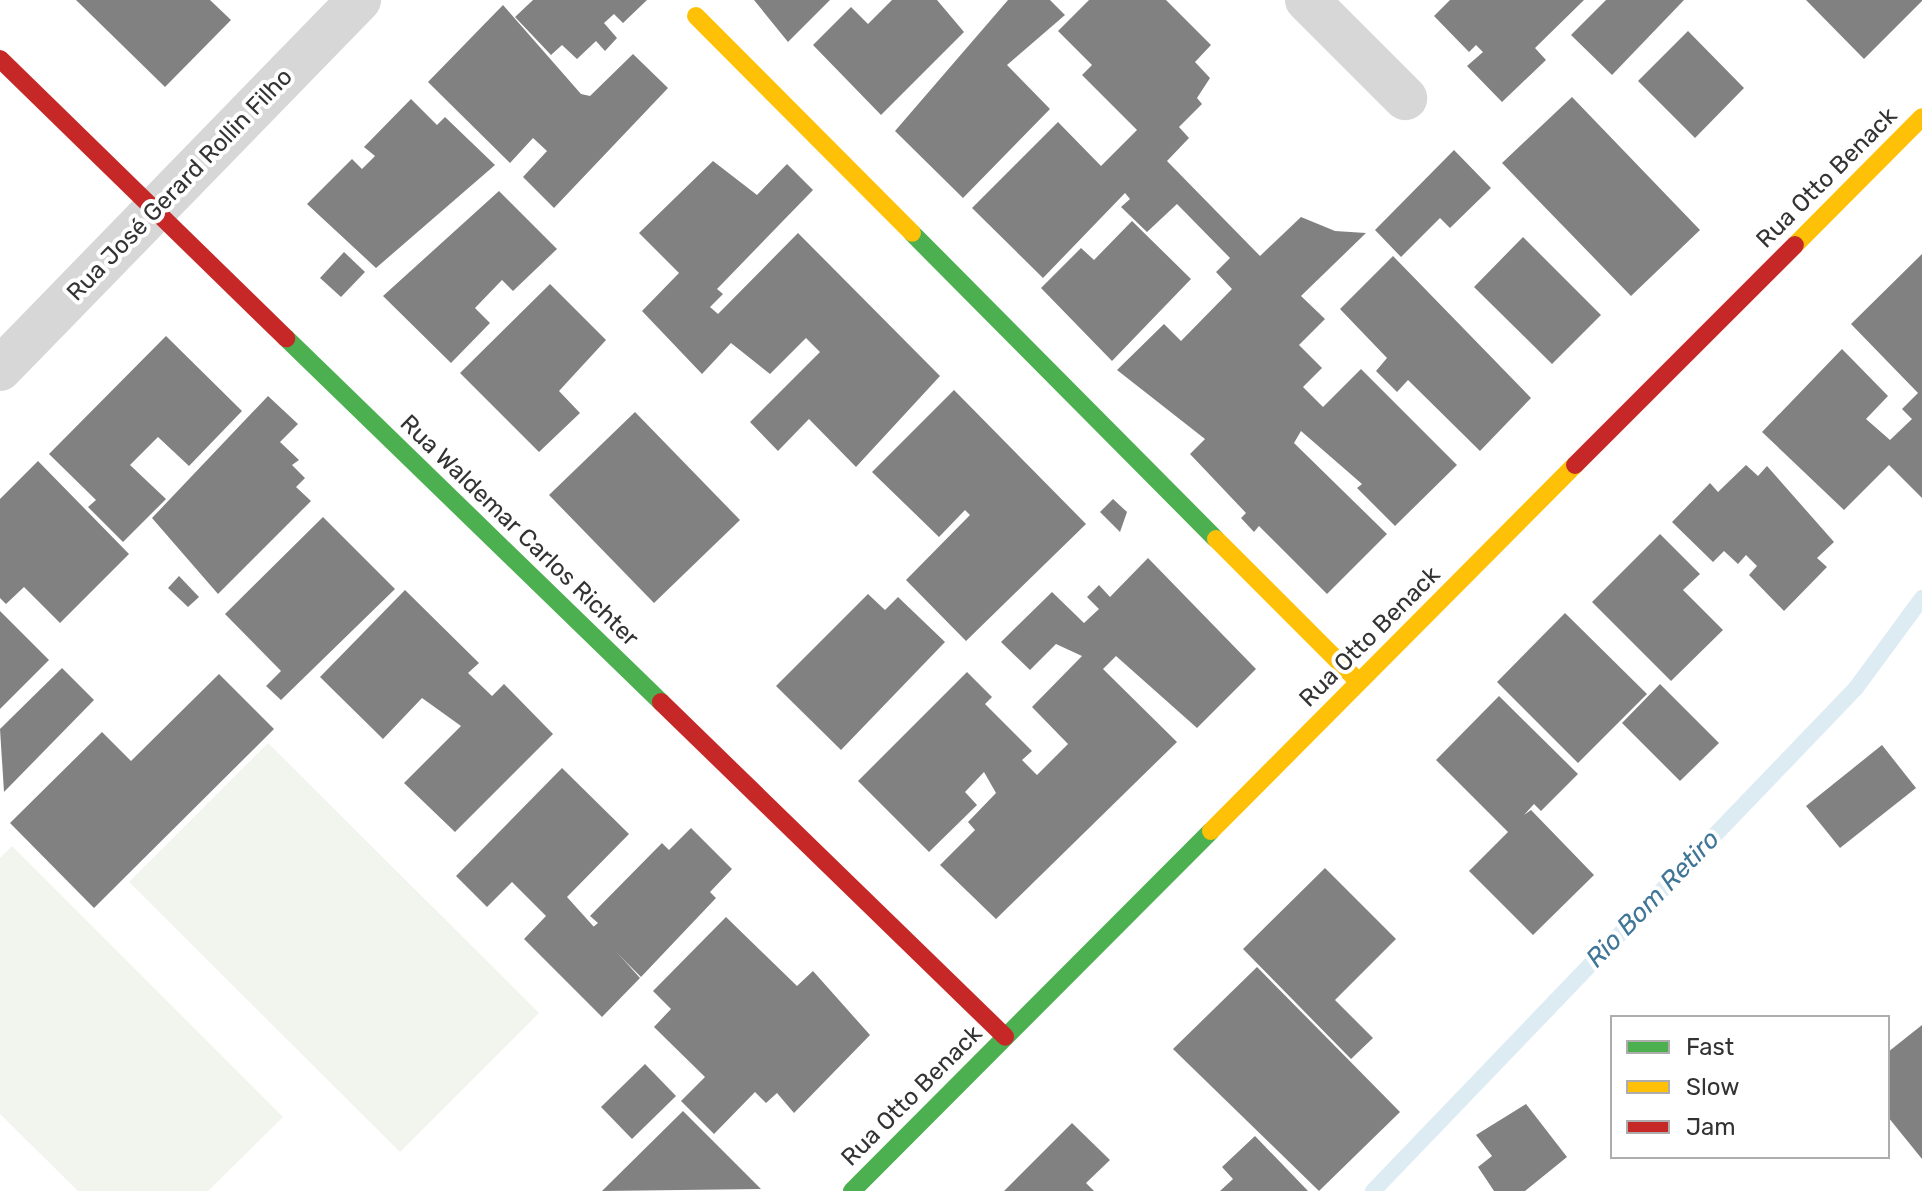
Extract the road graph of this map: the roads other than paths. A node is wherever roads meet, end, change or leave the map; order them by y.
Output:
1 (359, 0) edge
2 (1307, 0) edge
3 (696, 16) dead end
4 (0, 59) edge
5 (1405, 98) dead end
6 (1922, 117) edge
7 (155, 210) junction
8 (0, 369) edge
9 (1359, 682) junction
10 (1005, 1037) junction
11 (852, 1191) edge

1 - 7 street, Rua José Gerard Rollin Filho
2 - 5 street
3 - 9 street
4 - 7 street, Rua Waldemar Carlos Richter
6 - 9 street, Rua Otto Benack
7 - 8 street, Rua José Gerard Rollin Filho
7 - 10 street, Rua Waldemar Carlos Richter
9 - 10 street, Rua Otto Benack
10 - 11 street, Rua Otto Benack

